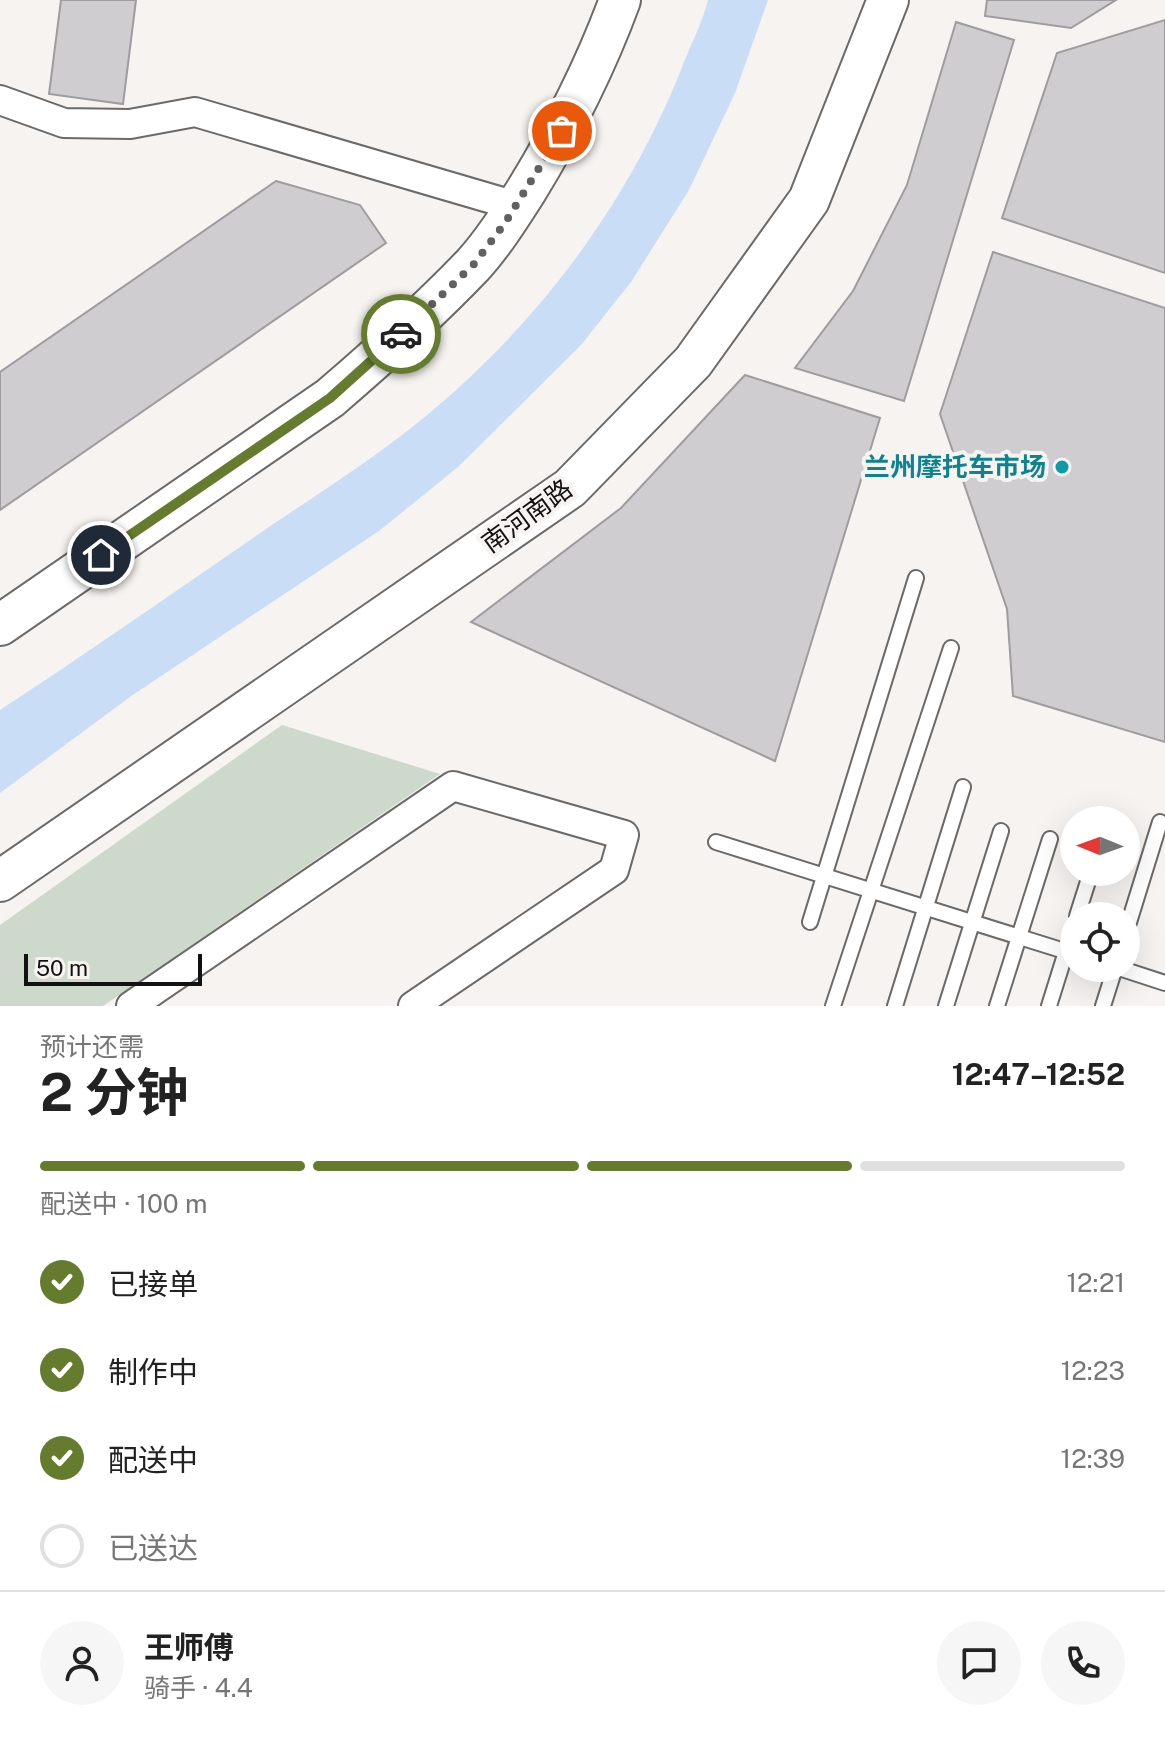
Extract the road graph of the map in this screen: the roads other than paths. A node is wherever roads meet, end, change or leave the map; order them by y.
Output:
1 (620, 0) edge
2 (888, 0) edge
3 (0, 100) edge
4 (516, 206) junction
5 (916, 578) dead end
6 (0, 625) edge
7 (951, 648) dead end
8 (963, 787) dead end
9 (1160, 822) dead end
10 (1001, 831) dead end
11 (1050, 839) dead end
12 (716, 842) dead end
13 (824, 876) junction
14 (0, 881) edge
15 (871, 890) junction
16 (1135, 902) edge
17 (925, 907) junction
18 (810, 922) dead end
19 (972, 922) junction
20 (1019, 937) junction
21 (1060, 950) edge
22 (1140, 975) edge
23 (1060, 978) edge
24 (1112, 982) edge
25 (1165, 983) edge
26 (131, 1006) edge
27 (413, 1006) edge
28 (833, 1006) edge
29 (895, 1006) edge
30 (946, 1006) edge
31 (997, 1006) edge
32 (1049, 1006) edge
33 (1103, 1006) edge

1 - 4 street
2 - 14 street, 南河南路
3 - 4 street
4 - 6 street
5 - 13 lane
7 - 15 lane
8 - 17 lane
9 - 16 lane
10 - 19 lane
11 - 20 lane
12 - 13 lane
13 - 15 lane
13 - 18 lane
15 - 17 lane
15 - 28 lane
17 - 19 lane
17 - 29 lane
19 - 20 lane
19 - 30 lane
20 - 21 lane
20 - 31 lane
22 - 25 lane
23 - 32 lane
24 - 33 lane
26 - 27 street

